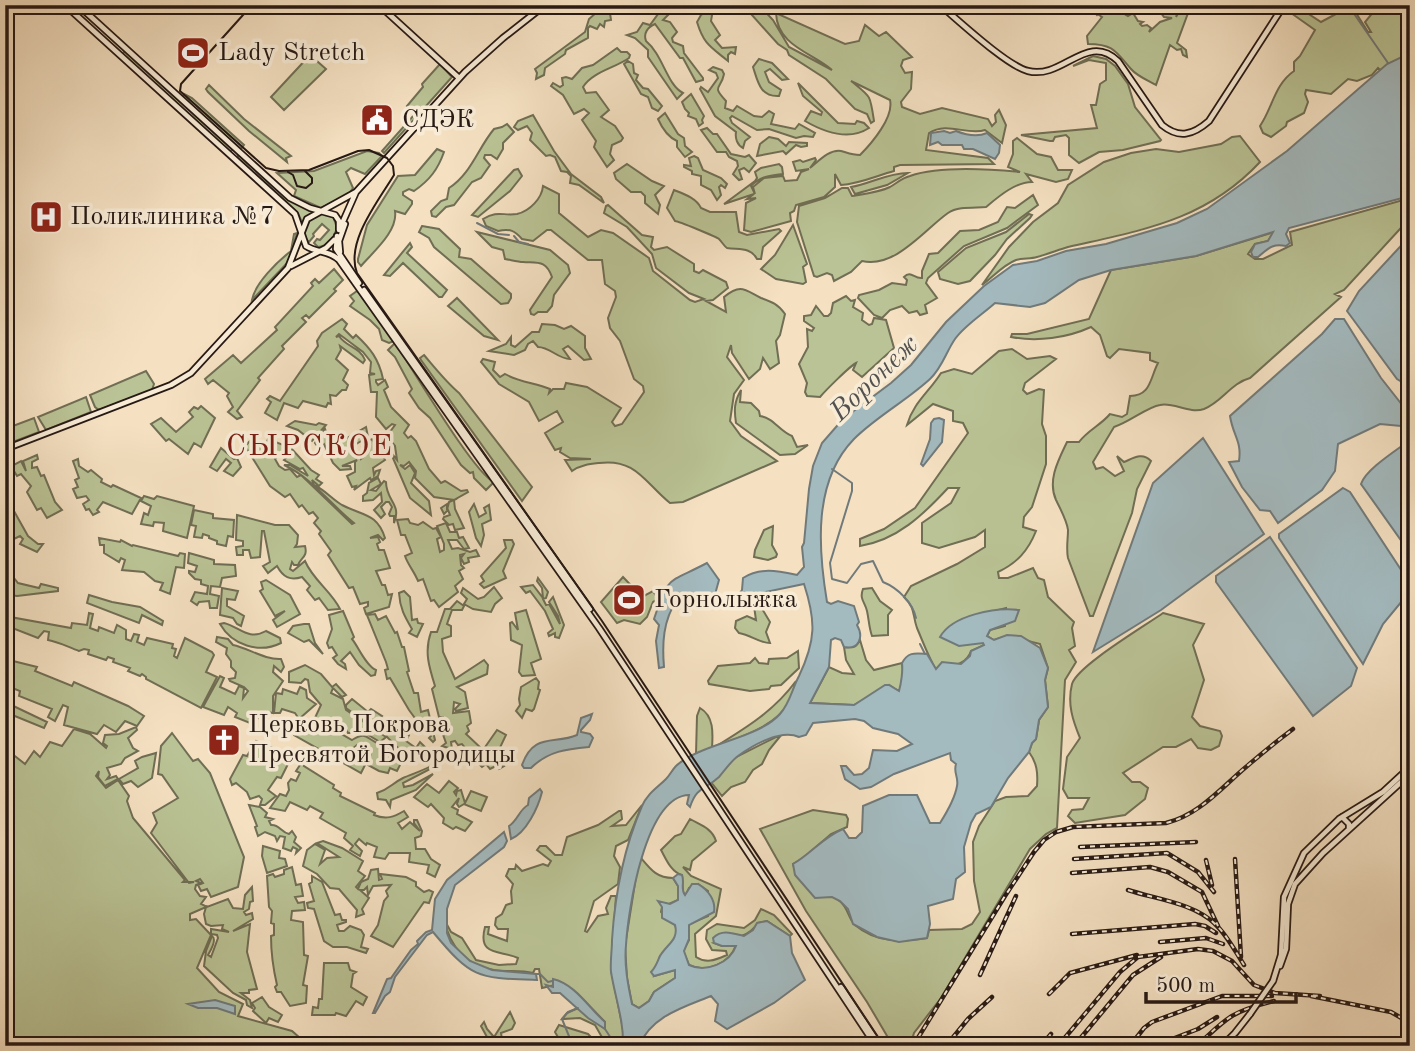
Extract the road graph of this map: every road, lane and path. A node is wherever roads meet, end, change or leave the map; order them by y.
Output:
1 (65, 5) edge
2 (78, 5) edge
3 (379, 5) edge
4 (545, 5) edge
5 (940, 5) edge
6 (1282, 5) edge
7 (127, 50) junction
8 (120, 55) junction
9 (459, 78) junction
10 (235, 148) junction
11 (229, 153) junction
12 (356, 191) junction
13 (348, 210) junction
14 (320, 211) junction
15 (301, 233) junction
16 (338, 233) junction
17 (318, 251) junction
18 (347, 265) junction
19 (288, 268) junction
20 (5, 449) edge
21 (614, 648) junction
22 (1410, 767) edge
23 (1410, 774) edge
24 (1342, 817) junction
25 (1349, 829) junction
26 (1313, 843) junction
27 (1323, 853) junction
28 (1273, 981) junction
29 (878, 1046) edge
30 (1222, 1046) edge

1 - 8 main road
2 - 7 main road
3 - 9 main road
4 - 9 main road
5 - 6 main road
7 - 8 main road
7 - 10 main road
8 - 11 main road
9 - 12 main road
10 - 11 main road
10 - 14 main road
11 - 15 main road
12 - 13 main road
12 - 14 main road
13 - 16 main road
13 - 18 main road
14 - 15 main road
14 - 16 main road
15 - 17 main road
15 - 19 main road
16 - 17 main road
16 - 18 main road
17 - 19 main road
17 - 21 main road
18 - 21 main road
19 - 20 main road
21 - 29 main road
22 - 24 main road
23 - 25 main road
24 - 25 main road
24 - 26 main road
25 - 27 main road
26 - 27 main road
26 - 28 main road
27 - 28 main road
28 - 30 main road, bridge

